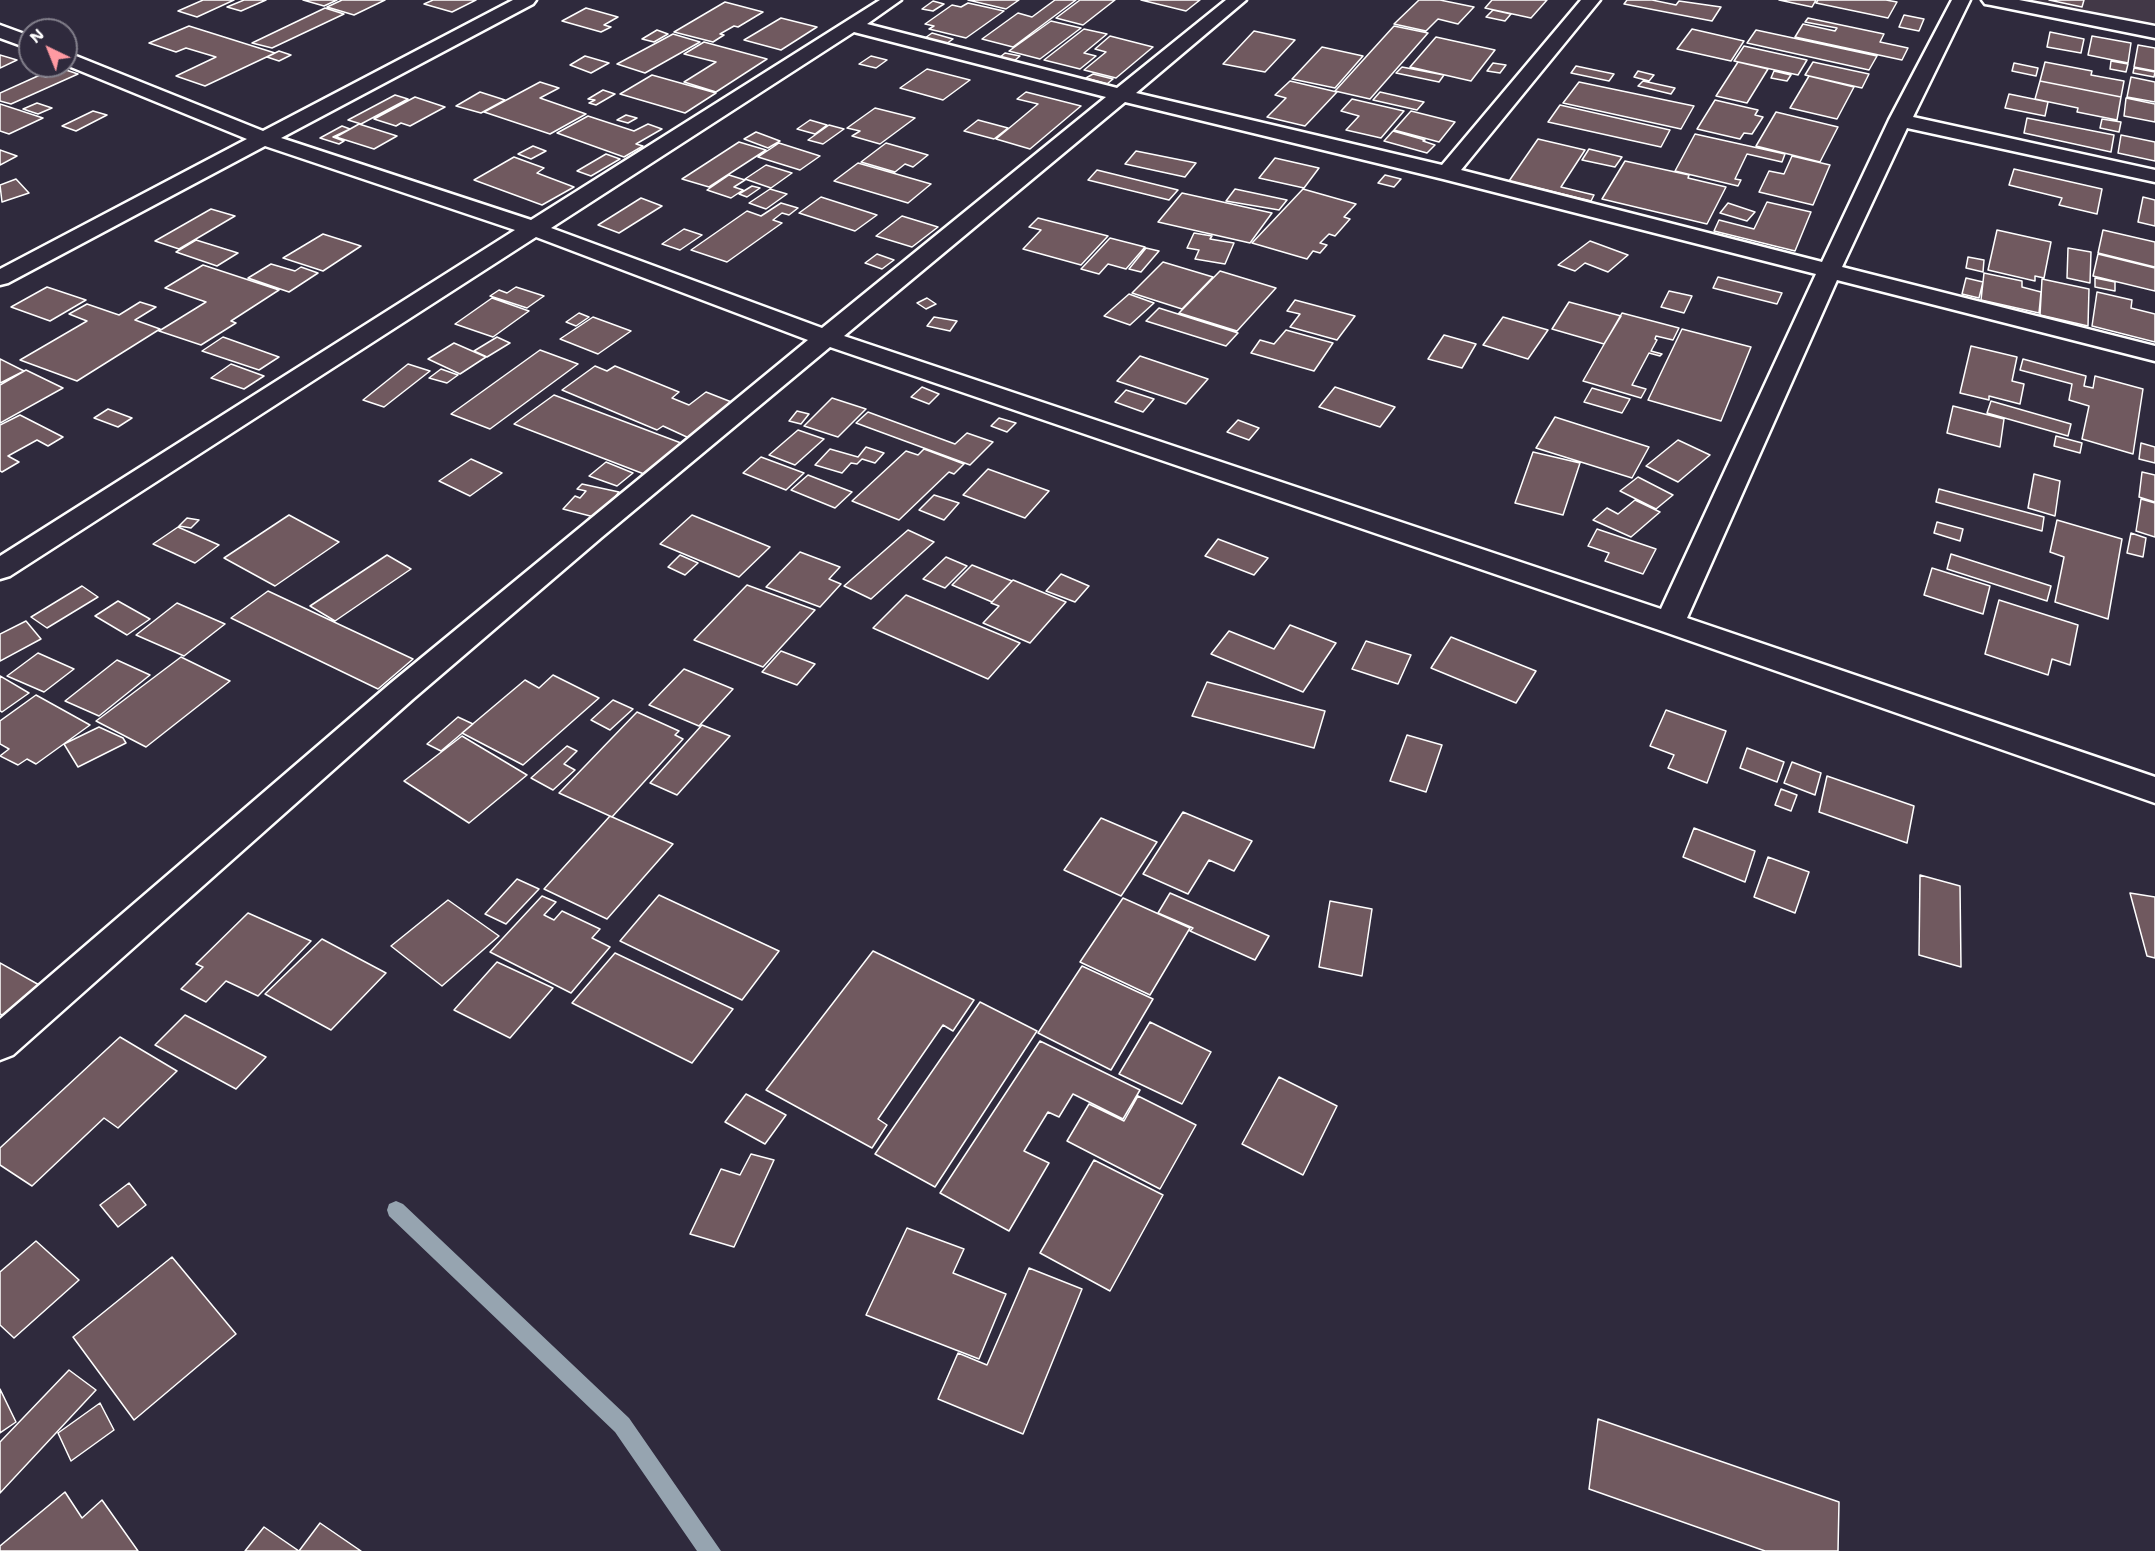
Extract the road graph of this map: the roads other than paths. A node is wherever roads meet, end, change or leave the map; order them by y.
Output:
1 (527, 0) edge
2 (892, 0) edge
3 (1237, 0) edge
4 (1591, 0) edge
5 (1961, 0) edge
6 (1990, 0) edge
7 (852, 26) junction
8 (0, 31) edge
9 (2155, 32) edge
10 (18, 38) edge
11 (78, 63) edge
12 (1120, 95) junction
13 (1899, 120) junction
14 (264, 139) junction
15 (1447, 173) junction
16 (2155, 176) edge
17 (534, 229) junction
18 (1828, 270) junction
19 (0, 278) edge
20 (826, 338) junction
21 (2155, 354) edge
22 (0, 569) edge
23 (1670, 623) junction
24 (2155, 790) edge
25 (0, 1043) edge

1 - 14 street
2 - 7 street
3 - 12 street
4 - 15 street
5 - 13 street
6 - 9 street
7 - 12 street
7 - 17 street
8 - 10 street
11 - 14 street
12 - 15 street
12 - 20 street
13 - 16 street
13 - 18 street
14 - 17 street
14 - 19 street
15 - 18 street
17 - 20 street
17 - 22 street
18 - 21 street
18 - 23 street
20 - 23 street
20 - 25 street
23 - 24 street

